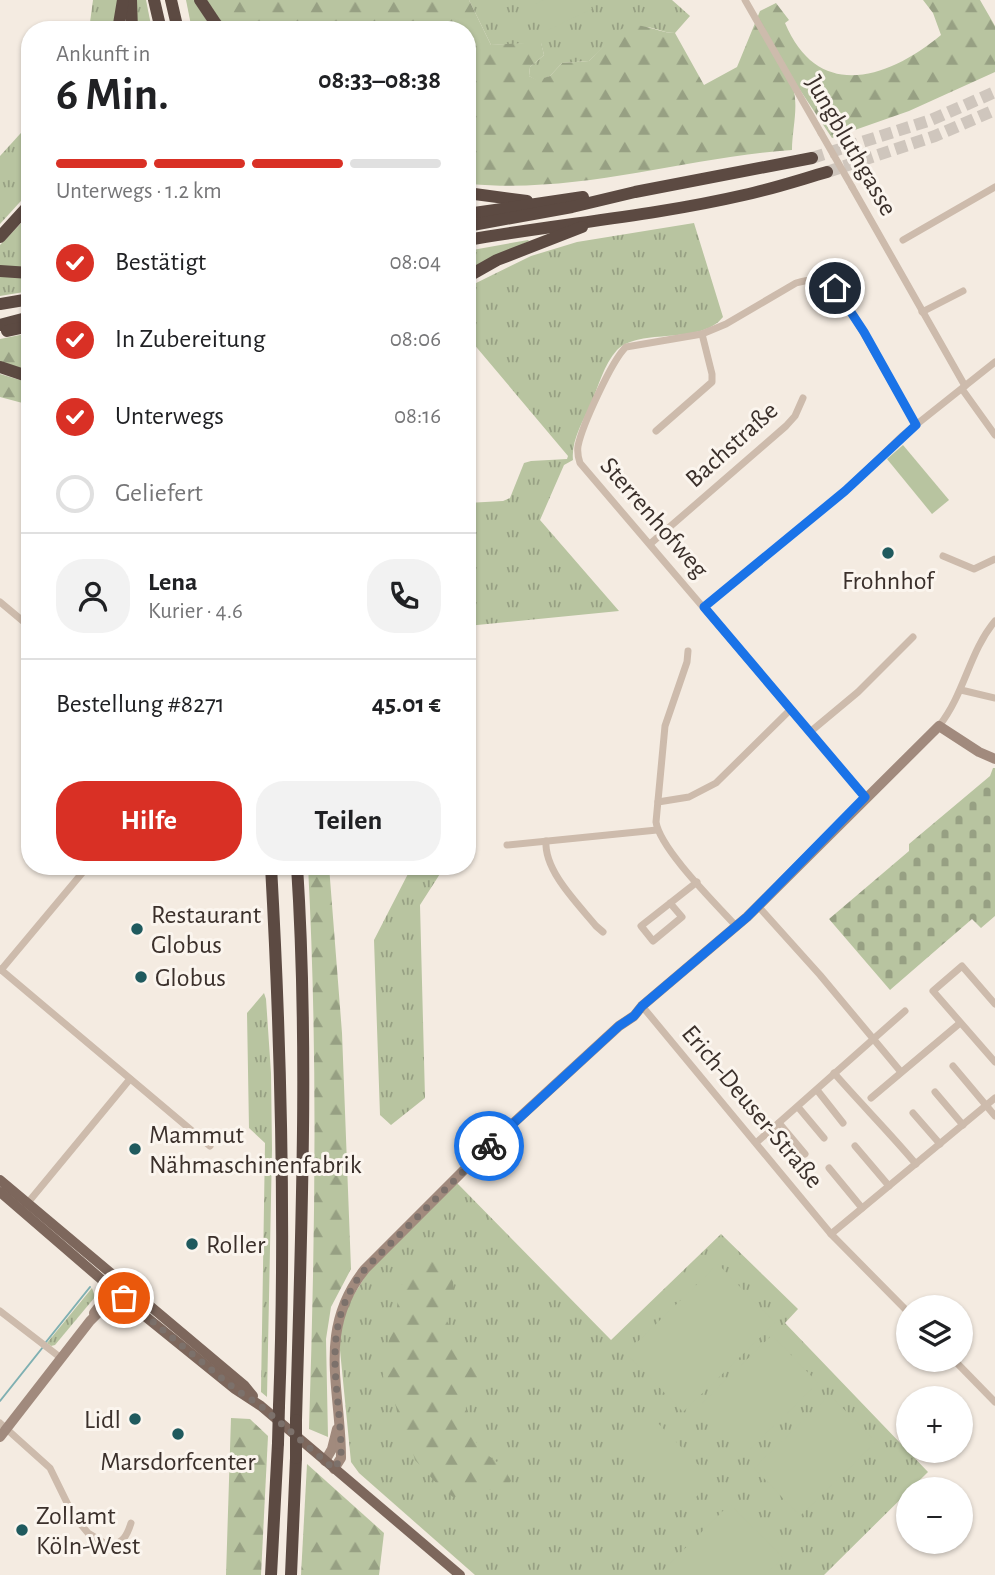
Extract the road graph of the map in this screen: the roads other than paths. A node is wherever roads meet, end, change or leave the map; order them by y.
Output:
1 (122, 0) edge
2 (131, 0) edge
3 (155, 0) edge
4 (172, 0) edge
5 (200, 0) edge
6 (745, 0) edge
7 (119, 21) edge
8 (132, 21) edge
9 (159, 21) edge
10 (176, 21) edge
11 (214, 21) edge
12 (812, 158) tunnel mouth
13 (827, 172) tunnel mouth
14 (995, 187) edge
15 (635, 192) junction
16 (476, 194) edge
17 (541, 202) junction
18 (476, 213) edge
19 (21, 214) edge
20 (595, 222) junction
21 (476, 224) edge
22 (0, 237) edge
23 (476, 238) edge
24 (903, 240) dead end
25 (0, 271) edge
26 (21, 272) edge
27 (476, 272) edge
28 (963, 291) dead end
29 (21, 300) edge
30 (0, 304) edge
31 (922, 312) junction
32 (21, 314) edge
33 (0, 317) edge
34 (21, 319) edge
35 (0, 325) edge
36 (21, 328) edge
37 (0, 332) edge
38 (702, 334) junction
39 (995, 362) edge
40 (0, 368) edge
41 (21, 374) edge
42 (964, 387) junction
43 (803, 398) dead end
44 (916, 425) junction
45 (656, 431) dead end
46 (995, 435) edge
47 (650, 544) junction
48 (943, 556) dead end
49 (995, 559) edge
50 (0, 602) edge
51 (704, 607) junction
52 (21, 620) edge
53 (995, 621) edge
54 (913, 637) dead end
55 (688, 651) dead end
56 (961, 690) junction
57 (995, 698) edge
58 (791, 709) junction
59 (939, 726) junction
60 (810, 732) junction
61 (995, 759) edge
62 (865, 797) junction
63 (658, 802) junction
64 (657, 830) junction
65 (546, 841) junction
66 (507, 845) dead end
67 (80, 875) edge
68 (271, 875) edge
69 (297, 875) edge
70 (697, 881) junction
71 (670, 903) junction
72 (758, 906) junction
73 (737, 927) junction
74 (603, 932) dead end
75 (1, 970) edge
76 (995, 1004) edge
77 (642, 1006) junction
78 (905, 1011) dead end
79 (960, 1023) junction
80 (873, 1038) junction
81 (995, 1062) edge
82 (953, 1066) dead end
83 (901, 1072) junction
84 (834, 1073) junction
85 (131, 1079) junction
86 (817, 1090) junction
87 (935, 1092) dead end
88 (871, 1098) dead end
89 (995, 1098) edge
90 (986, 1105) junction
91 (798, 1107) junction
92 (913, 1113) dead end
93 (995, 1116) edge
94 (779, 1123) junction
95 (843, 1123) dead end
96 (963, 1125) junction
97 (824, 1138) dead end
98 (757, 1142) junction
99 (940, 1144) junction
100 (210, 1146) dead end
101 (855, 1146) dead end
102 (805, 1154) dead end
103 (916, 1164) junction
104 (829, 1168) dead end
105 (0, 1180) edge
106 (889, 1186) junction
107 (0, 1192) edge
108 (25, 1206) junction
109 (862, 1208) junction
110 (831, 1234) junction
111 (96, 1272) junction
112 (119, 1287) junction
113 (896, 1300) edge
114 (130, 1304) junction
115 (101, 1308) junction
116 (0, 1311) edge
117 (61, 1358) junction
118 (966, 1372) edge
119 (995, 1402) edge
120 (261, 1406) junction
121 (339, 1422) junction
122 (2, 1430) edge
123 (325, 1461) junction
124 (334, 1469) junction
125 (131, 1523) dead end
126 (271, 1575) edge
127 (291, 1575) edge
128 (460, 1575) edge

1 - 7 highway
2 - 8 highway
3 - 9 highway
4 - 10 highway
5 - 11 highway
6 - 31 street, Jungbluthgasse, bridge
12 - 15 highway
13 - 20 highway
14 - 24 street
15 - 17 highway
15 - 21 highway
16 - 17 highway
17 - 18 highway
19 - 22 highway
20 - 23 highway
20 - 27 highway
25 - 26 highway
28 - 31 street
29 - 30 highway
31 - 42 street, Jungbluthgasse
32 - 33 highway
34 - 35 highway
36 - 37 highway
38 - 44 street
38 - 45 street
38 - 47 street, Sterrenhofweg
39 - 42 street
40 - 41 highway
42 - 44 street
42 - 46 street, Jungbluthgasse
43 - 47 street, Bachstraße
44 - 51 street
47 - 51 street, Sterrenhofweg
48 - 49 street
50 - 52 street
51 - 58 street, Sterrenhofweg
53 - 56 street
54 - 60 street
55 - 63 street
56 - 57 street
56 - 59 street
58 - 60 street, Sterrenhofweg
58 - 63 street
59 - 61 street
59 - 62 street
60 - 62 street, Sterrenhofweg
62 - 72 street
63 - 64 street
64 - 65 street
64 - 70 street
65 - 66 street
65 - 74 street
67 - 75 street
68 - 126 highway, bridge
69 - 127 highway, bridge
70 - 71 street
70 - 73 street
71 - 71 street
72 - 73 street
72 - 80 street
73 - 77 street
75 - 85 street
76 - 79 street
77 - 98 street, Erich-Deuser-Straße
77 - 121 street
78 - 80 street
79 - 81 street
79 - 83 street
80 - 83 street
80 - 84 street
82 - 90 street
83 - 88 street
84 - 86 street
84 - 103 street
85 - 100 street
85 - 108 street
86 - 91 street
86 - 95 street
87 - 96 street
89 - 90 street
90 - 93 street
90 - 96 street
91 - 94 street
91 - 97 street
92 - 99 street
94 - 98 street
94 - 102 street
96 - 99 street
98 - 110 street, Erich-Deuser-Straße
99 - 103 street
101 - 106 street
103 - 106 street
104 - 109 street
105 - 108 main road
106 - 109 street
107 - 108 main road
108 - 111 main road
108 - 112 main road
109 - 110 street
110 - 113 street, Erich-Deuser-Straße
111 - 112 main road
111 - 115 street
112 - 114 main road
112 - 115 street
112 - 120 main road
114 - 115 street
114 - 120 main road
115 - 117 street
116 - 117 street
117 - 122 street
118 - 119 street
120 - 123 main road
121 - 123 street
121 - 124 street
122 - 125 street
123 - 124 main road
124 - 128 main road

